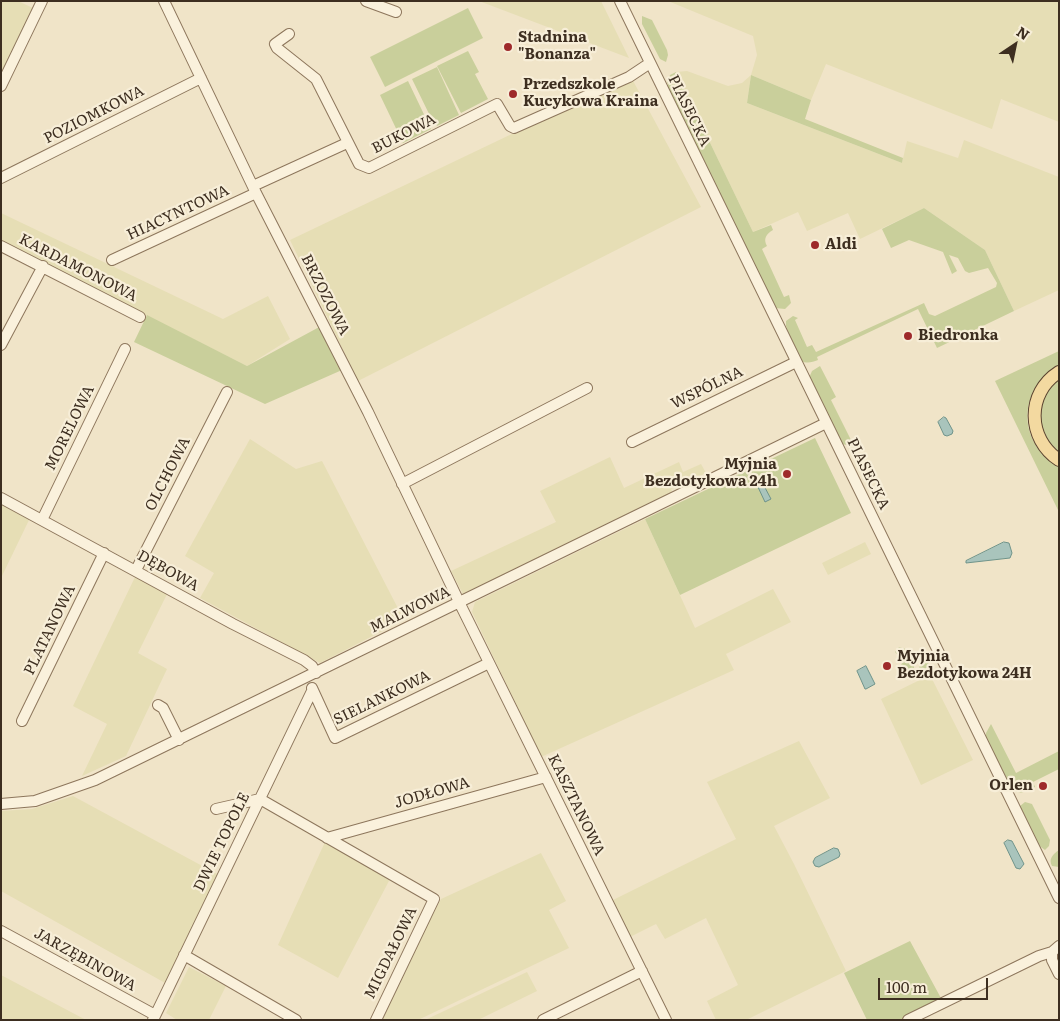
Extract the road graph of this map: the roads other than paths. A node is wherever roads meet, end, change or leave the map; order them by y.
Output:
1 (42, 1) edge
2 (164, 1) edge
3 (366, 1) edge
4 (620, 1) edge
5 (396, 12) dead end
6 (290, 34) dead end
7 (650, 63) junction
8 (201, 78) junction
9 (1, 86) edge
10 (347, 143) junction
11 (1, 178) edge
12 (255, 189) junction
13 (1, 246) edge
14 (112, 260) dead end
15 (43, 266) junction
16 (140, 316) dead end
17 (1, 346) edge
18 (125, 349) dead end
19 (796, 362) junction
20 (1059, 372) edge
21 (587, 388) dead end
22 (227, 392) dead end
23 (826, 424) junction
24 (632, 442) dead end
25 (1059, 460) edge
26 (402, 484) junction
27 (1, 498) edge
28 (42, 520) junction
29 (104, 553) junction
30 (136, 570) junction
31 (460, 603) junction
32 (489, 663) junction
33 (312, 675) junction
34 (312, 691) junction
35 (158, 706) dead end
36 (22, 721) dead end
37 (179, 740) junction
38 (546, 777) junction
39 (260, 799) junction
40 (1, 804) edge
41 (216, 809) dead end
42 (327, 838) junction
43 (1059, 898) edge
44 (1, 931) edge
45 (1055, 949) edge
46 (184, 955) junction
47 (642, 971) junction
48 (1059, 974) edge
49 (154, 1017) edge
50 (296, 1020) edge
51 (376, 1020) edge
52 (543, 1020) edge
53 (666, 1020) edge
54 (908, 1020) edge

1 - 9 street
2 - 8 street, BRZOZOWA
3 - 5 street
4 - 7 street, PIASECKA
6 - 10 street
7 - 10 street, BUKOWA
7 - 19 street, PIASECKA
8 - 11 street, POZIOMKOWA
8 - 12 street, BRZOZOWA
10 - 12 street, BUKOWA
12 - 14 street, HIACYNTOWA
12 - 26 street, BRZOZOWA
13 - 15 street, KARDAMONOWA
15 - 16 street, KARDAMONOWA
15 - 17 street
18 - 28 street, MORELOWA
19 - 23 street, PIASECKA
19 - 24 street, WSPÓLNA
20 - 25 main road
21 - 26 street
22 - 30 street, OLCHOWA
23 - 31 street, MALWOWA
23 - 43 street, PIASECKA
26 - 31 street, BRZOZOWA
27 - 28 street, DĘBOWA
28 - 29 street, DĘBOWA
29 - 30 street, DĘBOWA
29 - 36 street, PLATANOWA
30 - 33 street, DĘBOWA
31 - 32 street, KASZTANOWA
31 - 33 street, MALWOWA
32 - 34 street, SIELANKOWA
32 - 38 street, KASZTANOWA
33 - 34 street
33 - 37 street, MALWOWA
34 - 39 street, DWIE TOPOLE
35 - 37 street
37 - 40 street, MALWOWA
38 - 42 street, JODŁOWA
38 - 47 street, KASZTANOWA
39 - 41 street
39 - 42 street
39 - 46 street, DWIE TOPOLE
42 - 51 street, MIGDAŁOWA
44 - 49 street, JARZĘBINOWA
45 - 48 street
45 - 54 street
46 - 49 street, DWIE TOPOLE
46 - 50 street
47 - 52 street
47 - 53 street, KASZTANOWA

